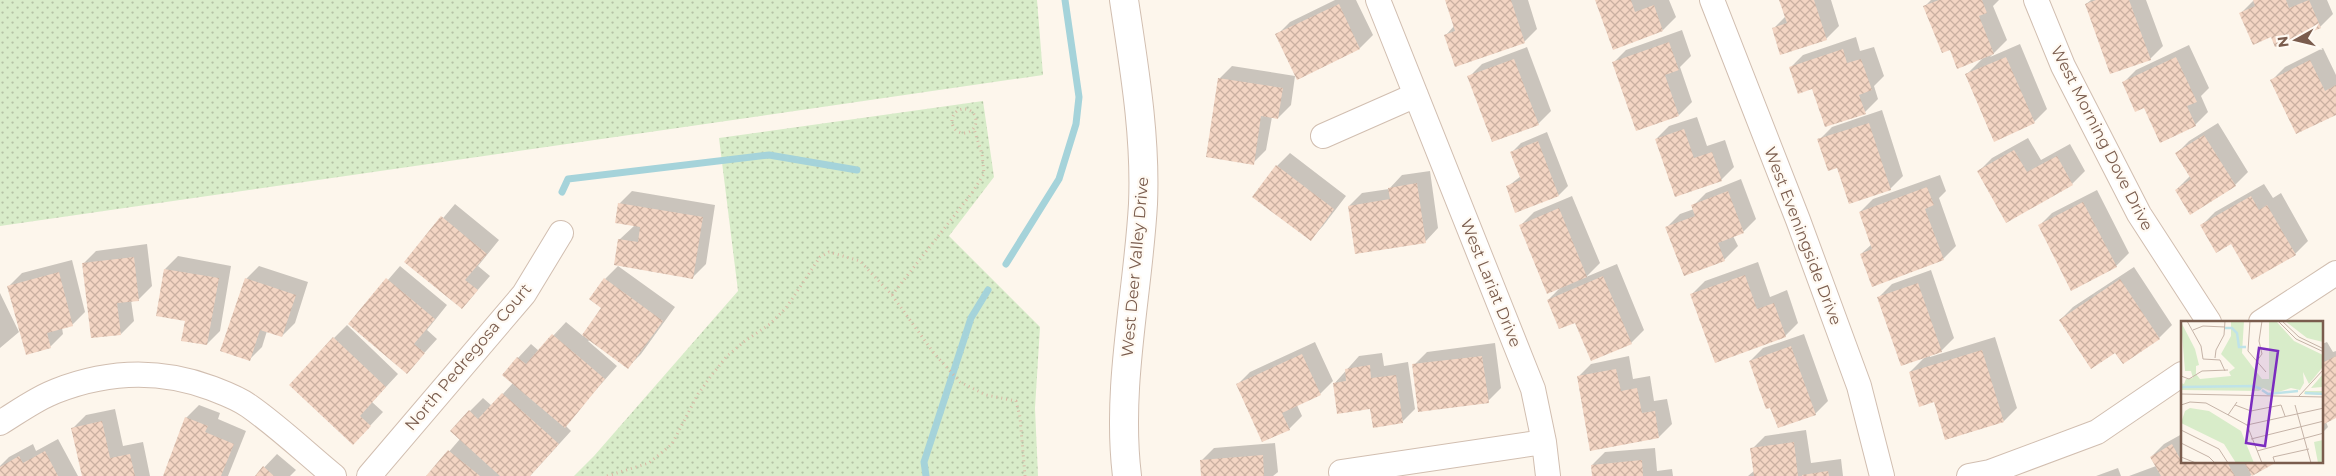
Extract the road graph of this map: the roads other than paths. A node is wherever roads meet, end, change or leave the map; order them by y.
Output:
1 (1124, 0) edge
2 (1378, 0) edge
3 (1712, 0) edge
4 (2036, 0) edge
5 (1416, 95) junction
6 (1323, 136) dead end
7 (561, 234) dead end
8 (2336, 273) edge
9 (2208, 321) edge
10 (2262, 321) edge
11 (2181, 375) edge
12 (0, 423) edge
13 (1544, 442) junction
14 (1341, 472) dead end
15 (334, 476) edge
16 (369, 476) edge
17 (1128, 476) edge
18 (1548, 476) edge
19 (1882, 476) edge
20 (1969, 476) edge

1 - 17 street, West Deer Valley Drive
2 - 5 street, West Lariat Drive
3 - 19 street, West Eveningside Drive
4 - 9 street, West Morning Dove Drive
5 - 6 street
5 - 13 street, West Lariat Drive
7 - 16 street, North Pedregosa Court
8 - 10 street
11 - 20 street
12 - 15 street
13 - 14 street
13 - 18 street, West Lariat Drive

